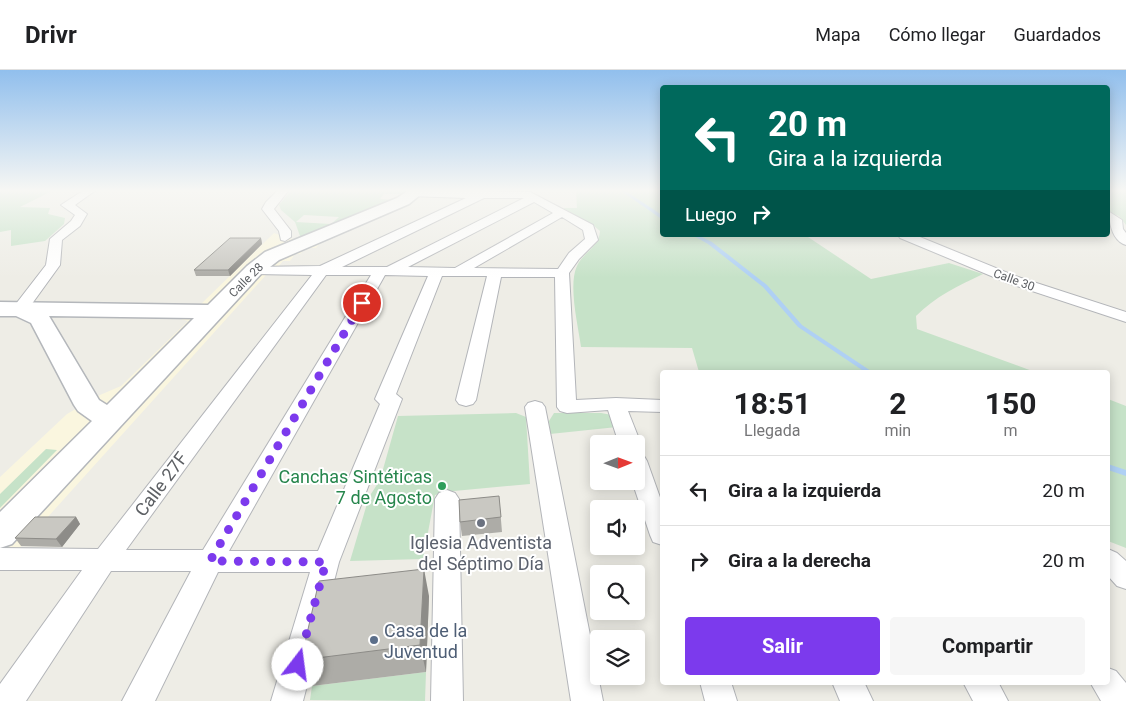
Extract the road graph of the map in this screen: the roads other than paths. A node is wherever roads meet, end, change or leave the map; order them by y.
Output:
1 (78, 219) edge
2 (276, 219) edge
3 (355, 219) edge
4 (429, 219) edge
5 (483, 219) edge
6 (550, 219) edge
7 (573, 219) edge
8 (1115, 219) edge
9 (909, 237) edge
10 (1126, 241) edge
11 (278, 251) junction
12 (322, 270) junction
13 (385, 271) junction
14 (437, 272) junction
15 (458, 272) junction
16 (495, 272) junction
17 (562, 274) junction
18 (10, 309) edge
19 (215, 312) junction
20 (1126, 317) edge
21 (466, 400) dead end
22 (616, 404) junction
23 (660, 406) edge
24 (536, 407) dead end
25 (109, 420) junction
26 (627, 435) edge
27 (645, 487) edge
28 (447, 499) dead end
29 (660, 530) edge
30 (0, 534) edge
31 (0, 559) edge
32 (105, 559) junction
33 (1110, 560) edge
34 (210, 561) junction
35 (1110, 561) edge
36 (326, 562) junction
37 (1126, 564) edge
38 (1126, 578) edge
39 (716, 685) edge
40 (849, 685) edge
41 (980, 685) edge
42 (1108, 685) edge
43 (288, 700) edge
44 (7, 701) edge
45 (138, 701) edge
46 (447, 701) edge
47 (587, 701) edge
48 (721, 701) edge
49 (857, 701) edge
50 (992, 701) edge
51 (1122, 701) edge

1 - 18 street
2 - 11 street
3 - 11 street, Calle 28
4 - 12 street
5 - 13 street
6 - 15 street
7 - 17 street
8 - 10 street
9 - 20 street, Calle 30
11 - 12 street
11 - 19 street, Calle 28
12 - 13 street
12 - 32 street, Calle 27F
13 - 14 street
13 - 34 street
14 - 15 street
14 - 36 street
15 - 16 street
16 - 17 street
16 - 21 street
17 - 22 street
18 - 19 street
18 - 25 street
19 - 25 street, Calle 28
22 - 23 street
22 - 26 street
24 - 47 street
25 - 30 street, Calle 28
27 - 29 street
28 - 46 street
31 - 32 street
32 - 34 street
32 - 44 street, Calle 27F
33 - 37 street
34 - 36 street
34 - 45 street
35 - 38 street
36 - 43 street
39 - 48 street
40 - 49 street
41 - 50 street
42 - 51 street

